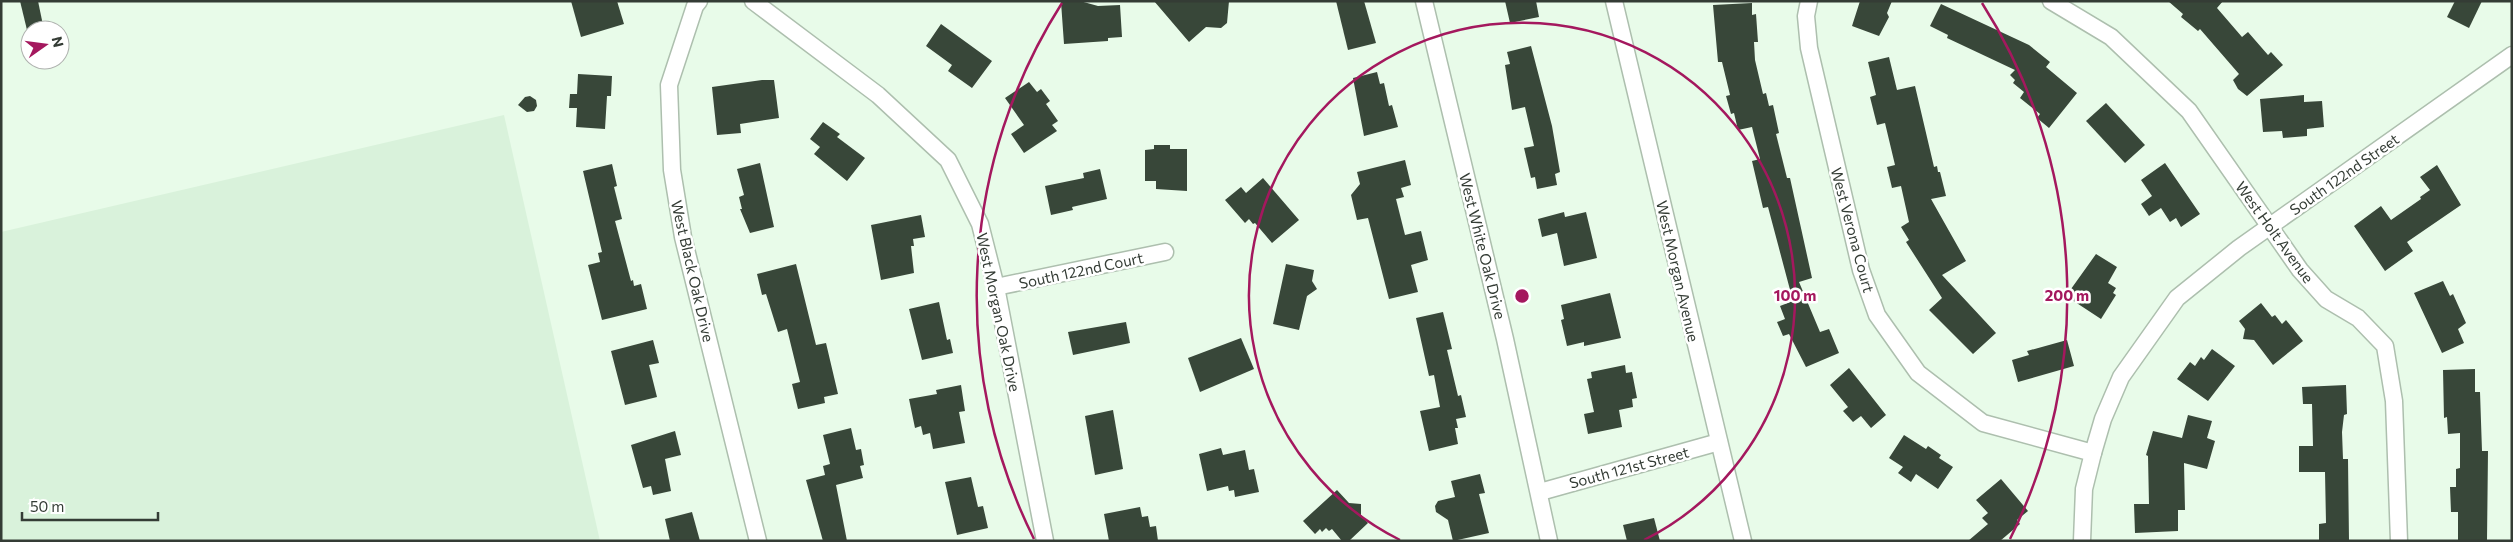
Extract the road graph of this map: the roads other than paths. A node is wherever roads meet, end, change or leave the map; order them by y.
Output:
1 (699, 1) edge
2 (753, 1) edge
3 (1424, 1) edge
4 (1614, 1) edge
5 (1809, 1) edge
6 (2052, 1) edge
7 (2512, 55) edge
8 (2270, 226) junction
9 (1165, 252) dead end
10 (996, 287) junction
11 (1719, 442) junction
12 (2093, 453) junction
13 (1540, 492) junction
14 (758, 541) edge
15 (1046, 541) edge
16 (1549, 541) edge
17 (1743, 541) edge
18 (2082, 541) edge
19 (2399, 541) edge

1 - 14 street, West Black Oak Drive
2 - 10 street, West Morgan Oak Drive
3 - 13 street, West White Oak Drive
4 - 11 street, West Morgan Avenue
5 - 12 street, West Verona Court
6 - 8 street, West Holt Avenue
7 - 8 street, South 122nd Street
8 - 12 street, South 122nd Street
8 - 19 street, West Holt Avenue
9 - 10 street, South 122nd Court
10 - 15 street, West Morgan Oak Drive
11 - 13 street, South 121st Street
11 - 17 street, West Morgan Avenue
12 - 18 street
13 - 16 street, West White Oak Drive

